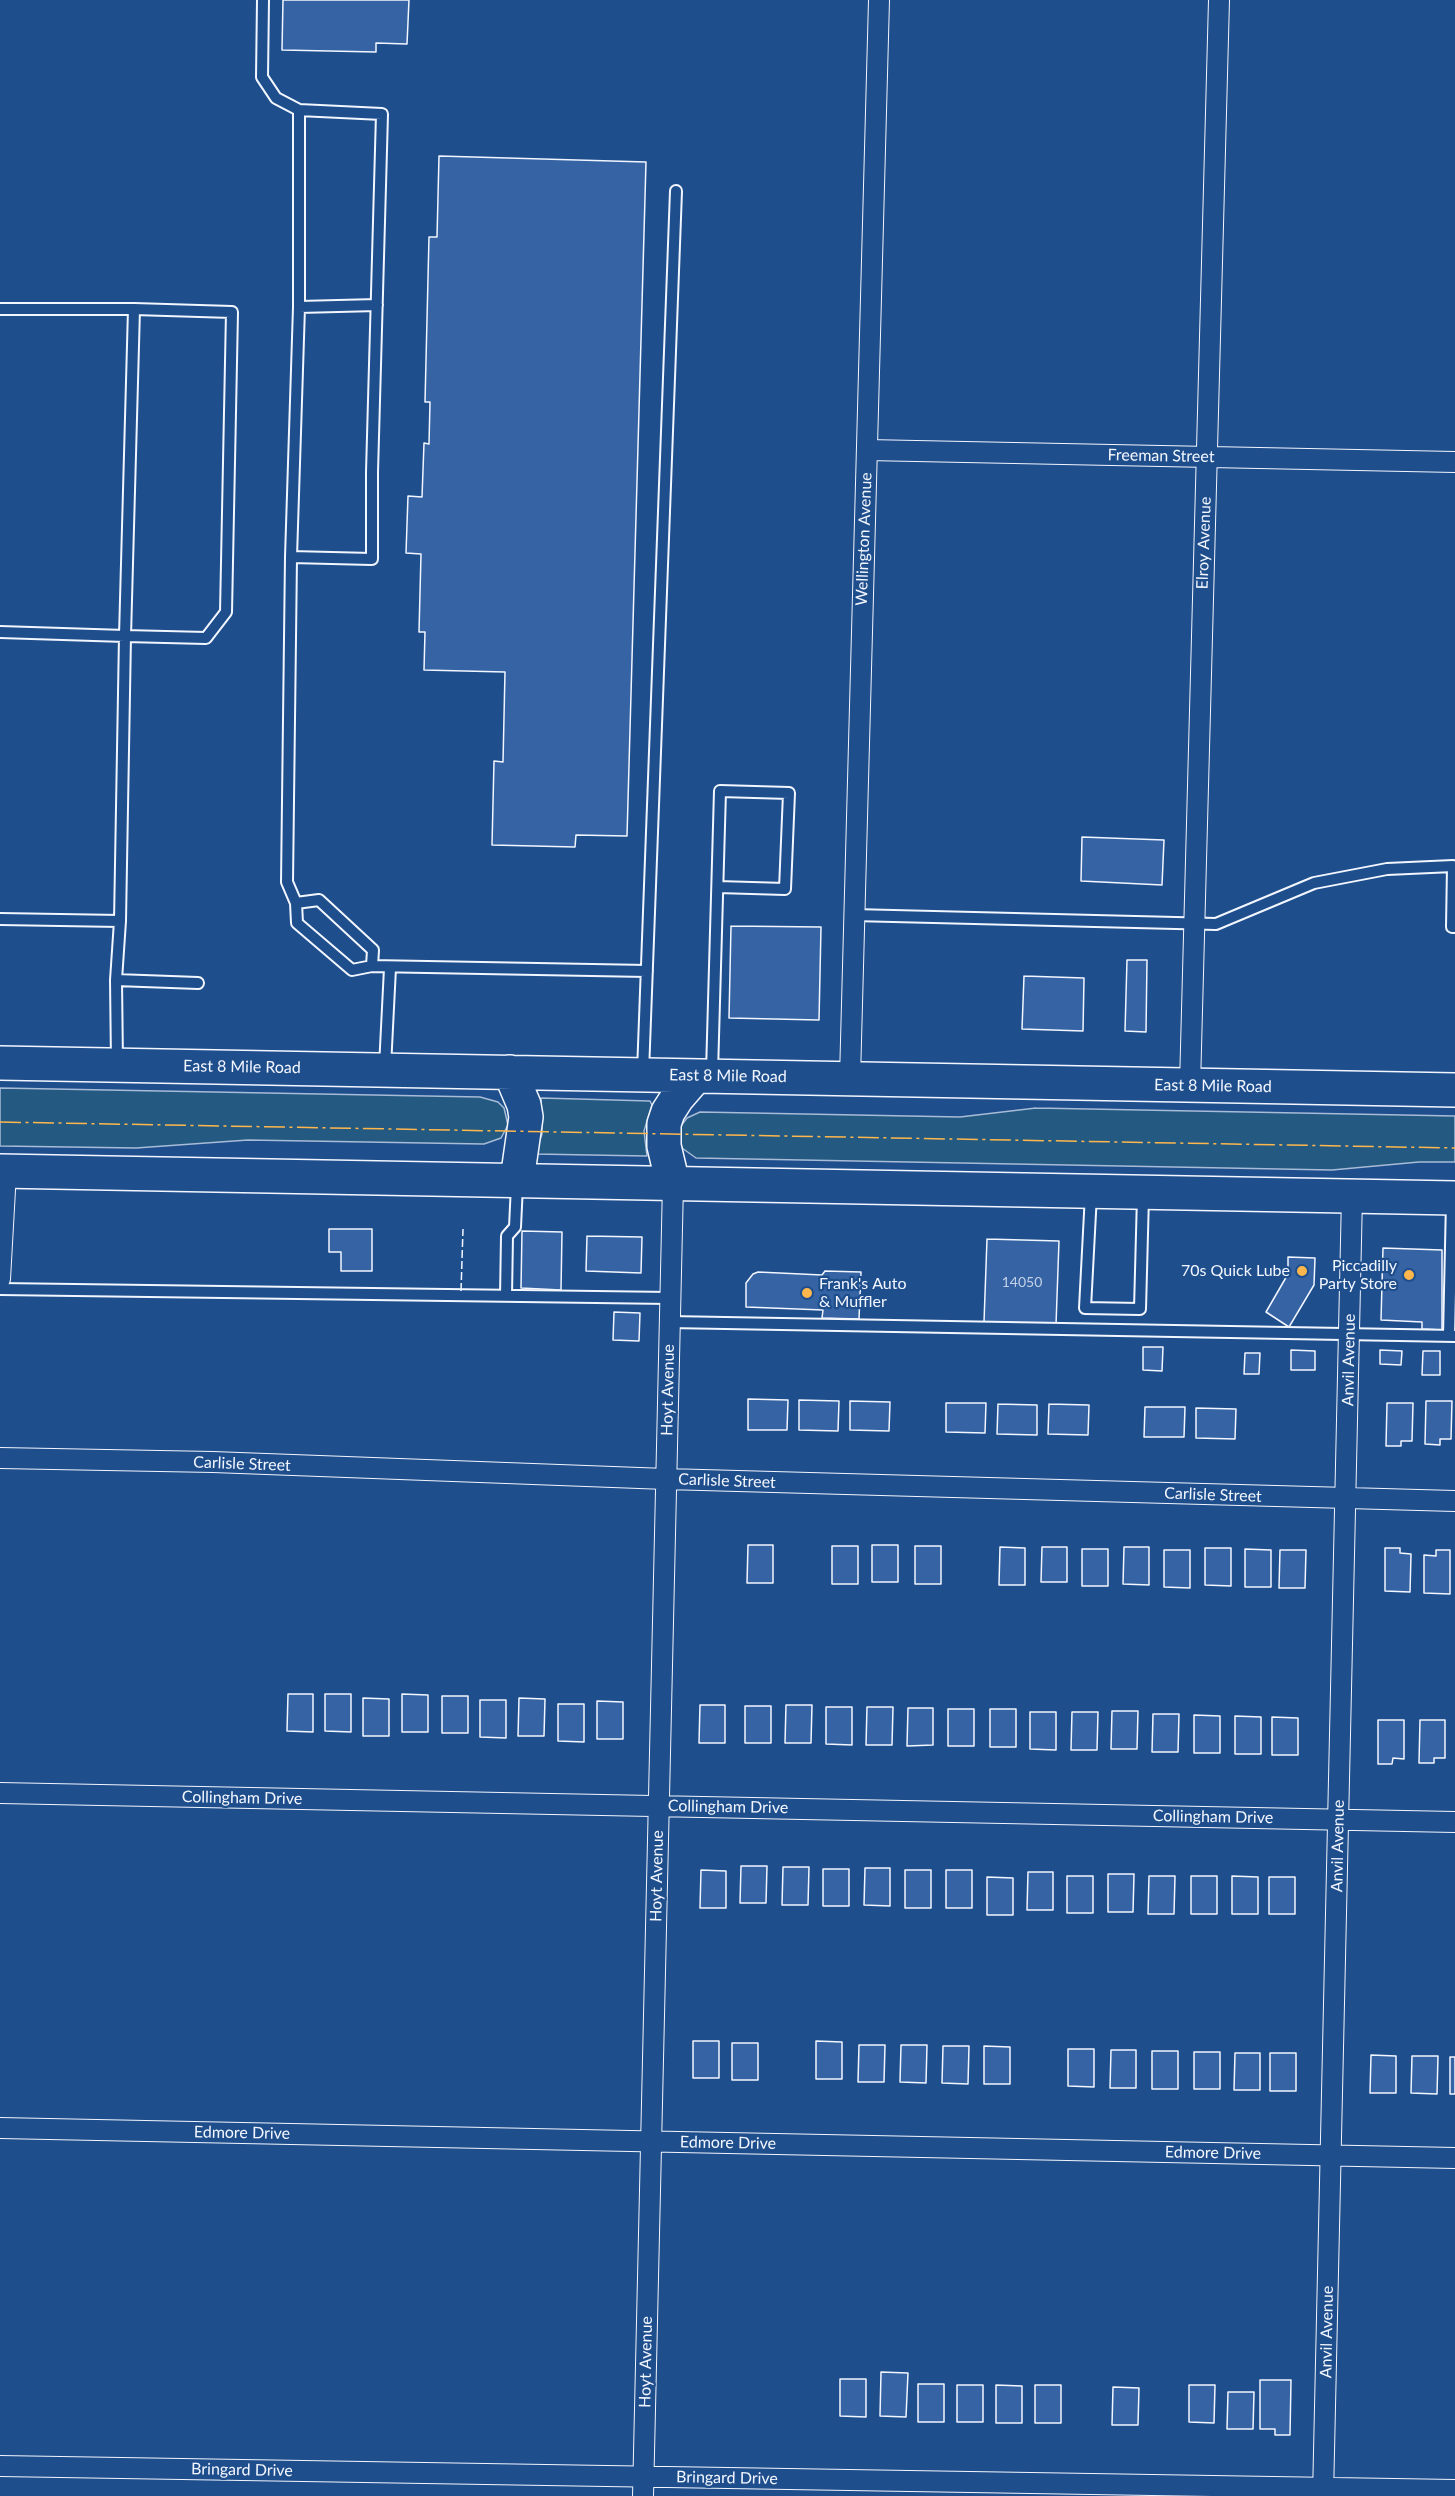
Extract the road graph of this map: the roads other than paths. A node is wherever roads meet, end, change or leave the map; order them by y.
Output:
1 (263, 0) edge
2 (879, 0) edge
3 (1219, 0) edge
4 (299, 110) junction
5 (676, 191) dead end
6 (377, 305) junction
7 (298, 307) junction
8 (0, 309) edge
9 (134, 309) junction
10 (867, 450) junction
11 (1206, 458) junction
12 (1455, 462) edge
13 (291, 557) junction
14 (0, 632) edge
15 (125, 636) junction
16 (718, 887) junction
17 (296, 903) junction
18 (853, 915) junction
19 (0, 919) edge
20 (120, 921) junction
21 (1194, 924) junction
22 (1455, 927) edge
23 (372, 966) junction
24 (390, 968) junction
25 (647, 971) junction
26 (116, 980) junction
27 (198, 983) dead end
28 (0, 1063) edge
29 (117, 1064) junction
30 (385, 1070) junction
31 (510, 1072) junction
32 (643, 1075) junction
33 (704, 1076) junction
34 (850, 1078) junction
35 (1190, 1085) junction
36 (1455, 1090) edge
37 (3, 1172) edge
38 (517, 1180) junction
39 (673, 1184) junction
40 (1091, 1191) junction
41 (1144, 1192) junction
42 (1352, 1196) junction
43 (1454, 1198) edge
44 (0, 1279) edge
45 (0, 1289) edge
46 (506, 1296) junction
47 (670, 1298) junction
48 (669, 1322) junction
49 (1349, 1334) junction
50 (1452, 1336) edge
51 (0, 1458) edge
52 (666, 1479) junction
53 (1346, 1499) junction
54 (1455, 1501) edge
55 (0, 1793) edge
56 (659, 1806) junction
57 (1338, 1820) junction
58 (1455, 1822) edge
59 (0, 2128) edge
60 (651, 2141) junction
61 (1331, 2155) junction
62 (1455, 2158) edge
63 (0, 2466) edge
64 (643, 2486) edge
65 (1455, 2490) edge
66 (1323, 2492) edge

1 - 4 lane
2 - 10 street, Wellington Avenue
3 - 11 street, Elroy Avenue
4 - 6 lane
4 - 7 lane
5 - 25 lane
6 - 7 lane
6 - 13 lane
7 - 13 lane
8 - 9 lane
9 - 15 lane
9 - 15 lane
10 - 11 street, Freeman Street
10 - 18 street, Wellington Avenue
11 - 12 street, Freeman Street
11 - 21 street, Elroy Avenue
13 - 17 lane
14 - 15 lane
15 - 20 lane
16 - 16 lane
16 - 33 lane
17 - 23 lane
17 - 23 lane
18 - 21 lane
18 - 34 street, Wellington Avenue
19 - 20 lane
20 - 26 lane
21 - 22 lane
21 - 35 street, Elroy Avenue
23 - 24 lane
24 - 25 lane
24 - 30 lane
25 - 32 lane
26 - 27 lane
26 - 29 lane
28 - 29 highway, East 8 Mile Road
29 - 30 highway, East 8 Mile Road
30 - 31 highway, East 8 Mile Road
31 - 32 highway, East 8 Mile Road
31 - 38 highway
32 - 33 highway, East 8 Mile Road
33 - 34 highway, East 8 Mile Road
33 - 39 highway
34 - 35 highway, East 8 Mile Road
35 - 36 highway, East 8 Mile Road
37 - 38 highway
37 - 44 street
38 - 39 highway
38 - 46 lane
39 - 40 highway
39 - 47 street, Hoyt Avenue
40 - 41 highway
40 - 41 lane
41 - 42 highway
42 - 43 highway
42 - 49 street, Anvil Avenue
43 - 50 lane
45 - 46 lane
46 - 47 lane
47 - 48 street, Hoyt Avenue
48 - 49 lane
48 - 52 street, Hoyt Avenue
49 - 50 lane
49 - 53 street, Anvil Avenue
51 - 52 street, Carlisle Street
52 - 53 street, Carlisle Street
52 - 56 street, Hoyt Avenue
53 - 54 street, Carlisle Street
53 - 57 street, Anvil Avenue
55 - 56 street, Collingham Drive
56 - 57 street, Collingham Drive
56 - 60 street, Hoyt Avenue
57 - 58 street, Collingham Drive
57 - 61 street, Anvil Avenue
59 - 60 street, Edmore Drive
60 - 61 street, Edmore Drive
60 - 64 street, Hoyt Avenue
61 - 62 street, Edmore Drive
61 - 66 street, Anvil Avenue
63 - 64 street, Bringard Drive
64 - 66 street, Bringard Drive
65 - 66 street, Bringard Drive

